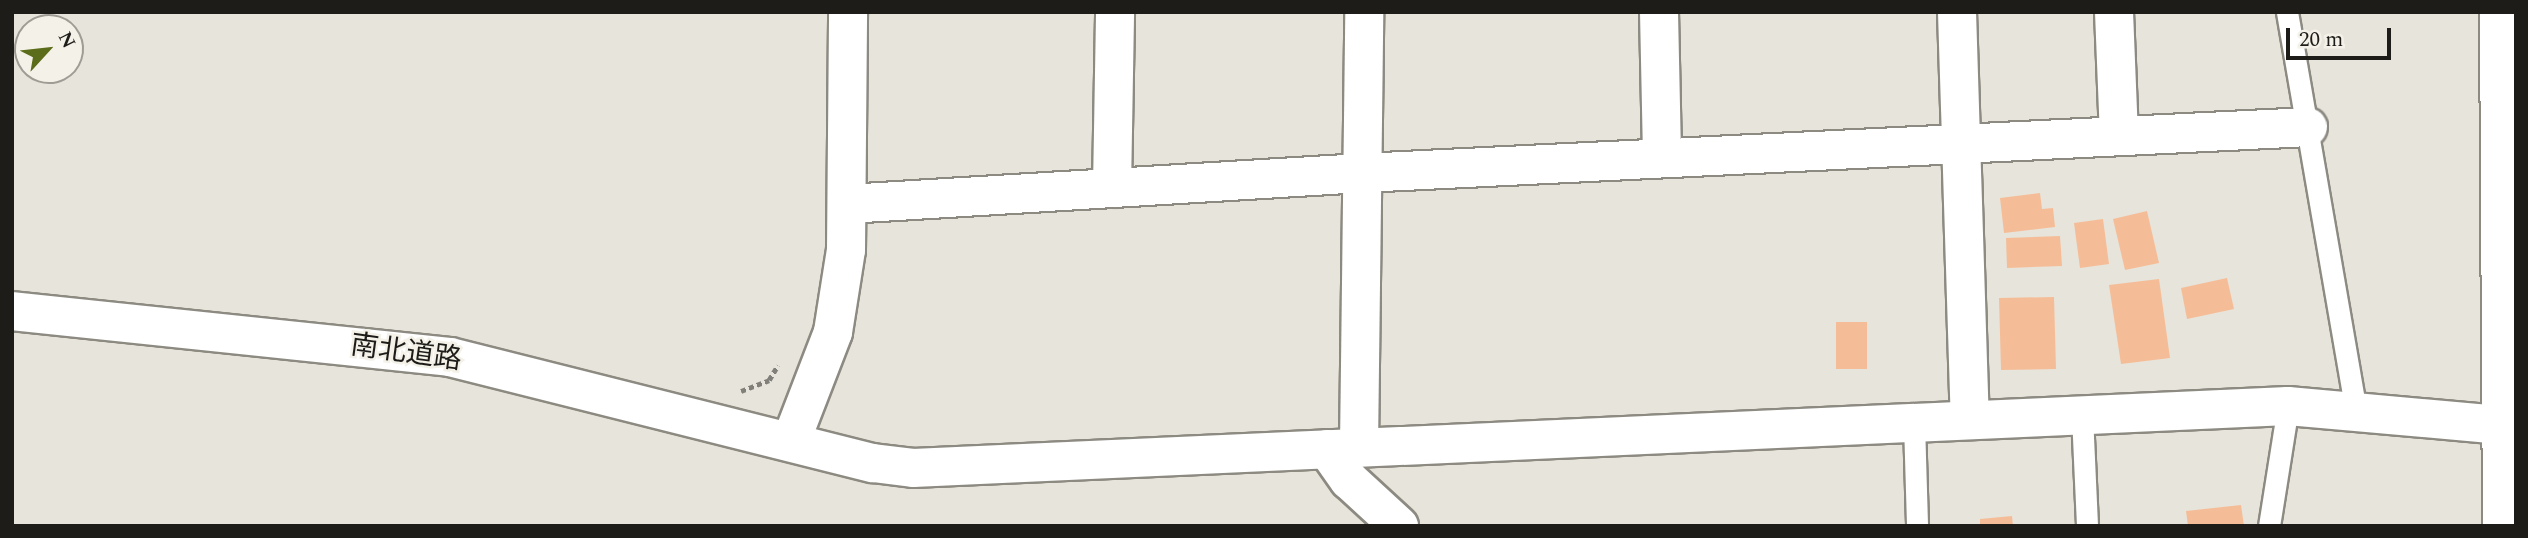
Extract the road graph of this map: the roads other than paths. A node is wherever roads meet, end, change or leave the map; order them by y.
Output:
1 (848, 12) edge
2 (1115, 12) edge
3 (1364, 12) edge
4 (1659, 12) edge
5 (1957, 12) edge
6 (2114, 12) edge
7 (2287, 12) edge
8 (2499, 12) edge
9 (2308, 127) junction
10 (2119, 136) junction
11 (1962, 146) junction
12 (1662, 157) junction
13 (1362, 173) junction
14 (1112, 188) junction
15 (847, 204) junction
16 (12, 312) edge
17 (2288, 406) junction
18 (2356, 410) junction
19 (2082, 415) junction
20 (1970, 420) junction
21 (1914, 423) junction
22 (2510, 426) edge
23 (791, 441) junction
24 (1343, 448) junction
25 (1399, 526) edge
26 (1917, 526) edge
27 (2087, 526) edge
28 (2269, 526) edge
29 (2502, 526) edge

1 - 15 street
2 - 14 street
3 - 13 street
4 - 12 street
5 - 11 street
6 - 10 street
7 - 9 lane
8 - 22 street
9 - 10 street
9 - 18 lane
10 - 11 street
11 - 12 street
11 - 20 street
12 - 13 street
13 - 14 street
13 - 24 street
14 - 15 street
15 - 23 street
16 - 23 street, 南北道路
17 - 18 street, 南北道路
17 - 19 street, 南北道路
17 - 28 lane
18 - 22 street, 南北道路
19 - 20 street, 南北道路
19 - 27 lane
20 - 21 street, 南北道路
21 - 24 street, 南北道路
21 - 26 lane
22 - 29 street
23 - 24 street, 南北道路
24 - 25 street

